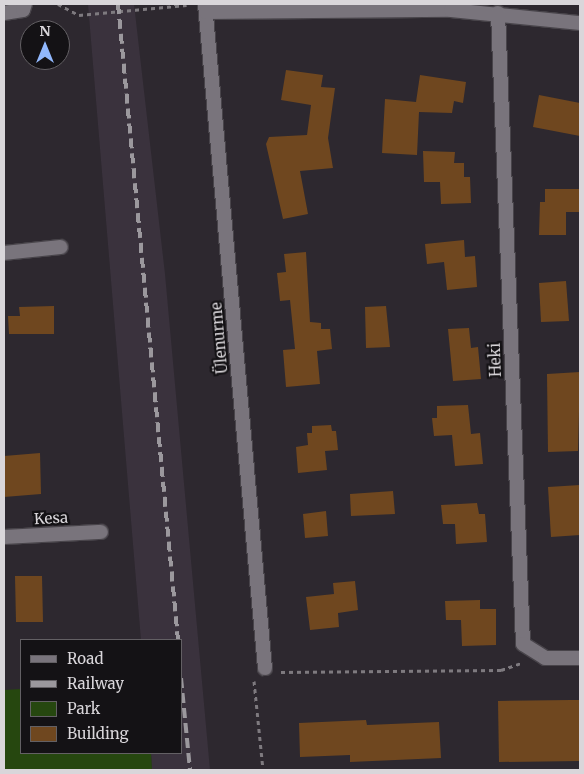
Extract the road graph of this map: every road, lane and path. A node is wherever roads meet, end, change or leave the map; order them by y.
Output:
1 (58, 4) edge
2 (24, 7) edge
3 (205, 8) edge
4 (4, 13) edge
5 (498, 13) junction
6 (580, 23) edge
7 (61, 247) dead end
8 (4, 253) edge
9 (101, 532) dead end
10 (4, 537) edge
11 (535, 652) junction
12 (580, 658) edge
13 (265, 668) joint

1 - 3 path
2 - 4 street
3 - 5 street
3 - 13 street, Ülenurme
5 - 6 street
5 - 11 street, Heki
7 - 8 street
9 - 10 street, Kesa
11 - 12 street
11 - 13 path

